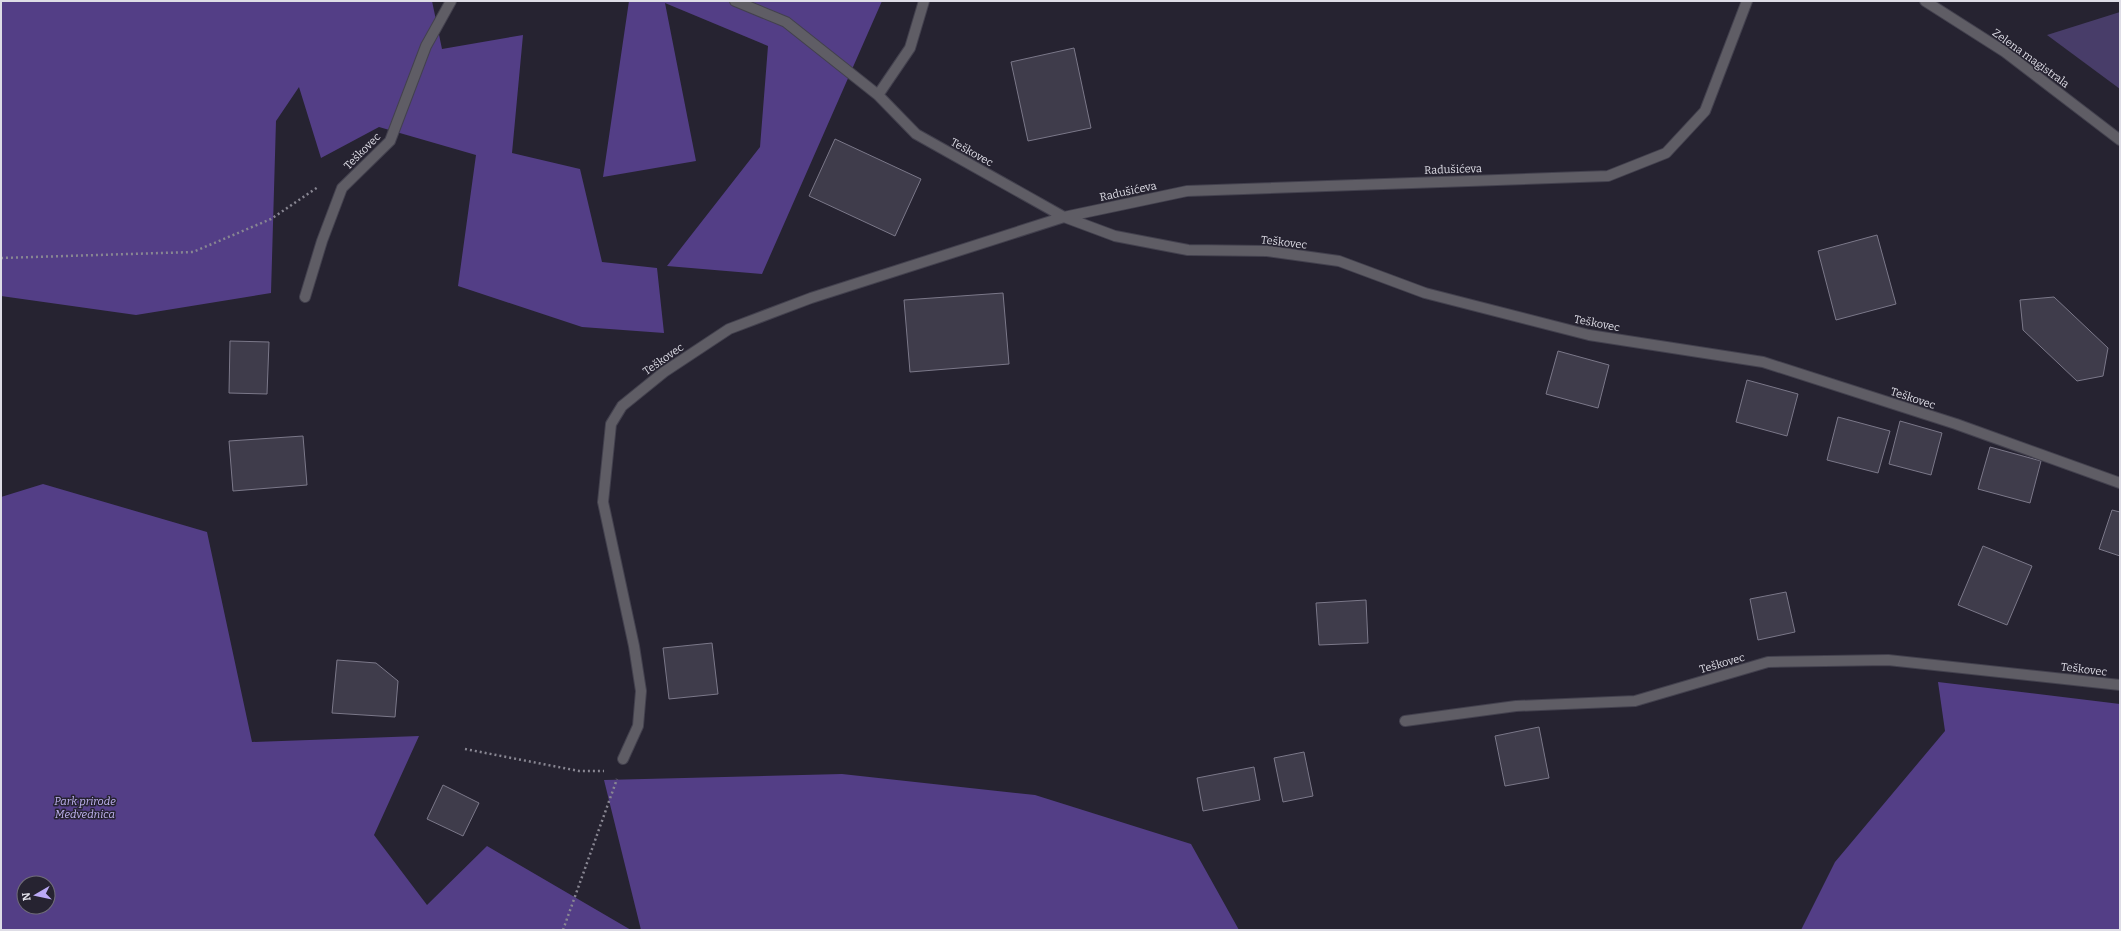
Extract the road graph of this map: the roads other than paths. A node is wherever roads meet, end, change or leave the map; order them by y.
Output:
1 (451, 1) edge
2 (735, 1) edge
3 (924, 1) edge
4 (1747, 1) edge
5 (1925, 1) edge
6 (878, 95) junction
7 (2120, 140) edge
8 (1064, 217) junction
9 (305, 297) dead end
10 (2120, 483) edge
11 (2120, 685) edge
12 (1405, 721) dead end
13 (624, 759) road end

1 - 9 street, Teškovec
2 - 6 street, Teškovec
3 - 6 street
4 - 8 street, Radušićeva
5 - 7 street, Zelena magistrala
6 - 8 street, Teškovec
8 - 10 street, Teškovec
8 - 13 street, Teškovec
11 - 12 street, Teškovec

